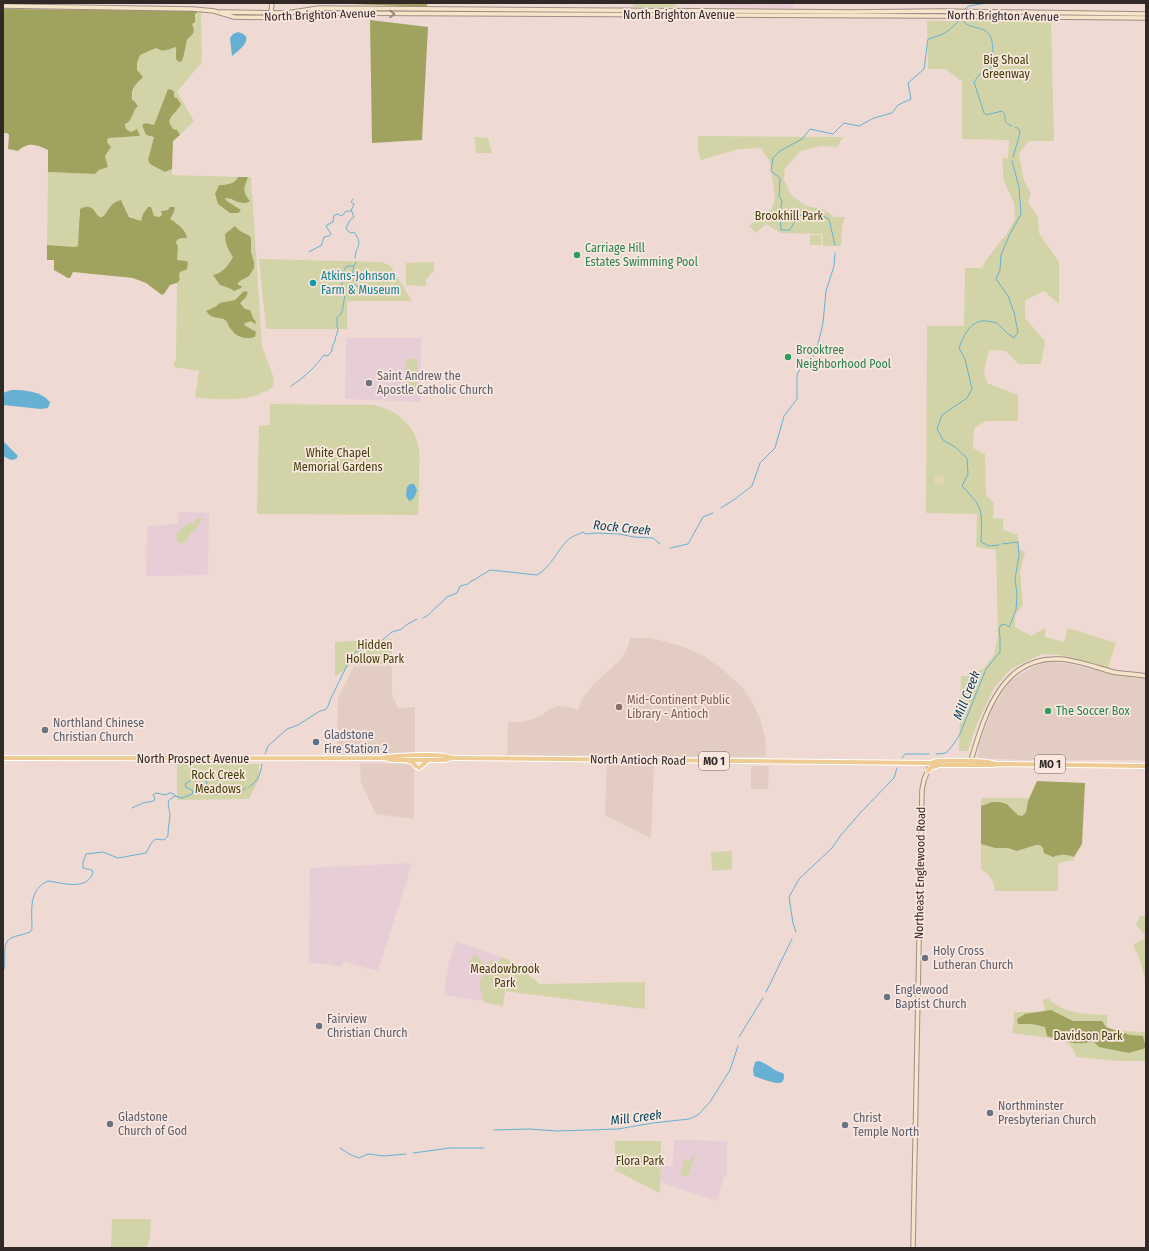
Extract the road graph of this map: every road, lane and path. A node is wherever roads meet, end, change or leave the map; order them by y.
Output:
1 (272, 3) edge
2 (3, 6) edge
3 (214, 11) junction
4 (272, 13) junction
5 (1146, 14) edge
6 (1146, 18) edge
7 (1146, 675) edge
8 (3, 758) edge
9 (382, 758) junction
10 (419, 758) junction
11 (452, 758) junction
12 (405, 760) junction
13 (431, 760) junction
14 (931, 763) junction
15 (971, 763) junction
16 (939, 765) junction
17 (1146, 766) edge
18 (928, 771) junction
19 (913, 1248) edge

1 - 4 main road
2 - 3 main road, North Brighton Avenue
3 - 4 main road, North Brighton Avenue
3 -> 6 main road, North Brighton Avenue
4 - 5 main road, North Brighton Avenue
7 - 15 main road
8 - 9 main road, North Prospect Avenue / MO 1
9 - 10 main road, North Prospect Avenue / MO 1
9 - 12 main road, North Prospect Avenue / MO 1
10 - 11 main road, MO 1
10 - 12 main road, North Prospect Avenue / MO 1
10 - 13 main road, MO 1
11 - 13 main road, MO 1
11 - 14 main road, North Antioch Road / MO 1
12 - 13 main road
14 - 15 main road, North Antioch Road / MO 1
14 - 16 main road, North Antioch Road / MO 1
14 - 18 main road, Northeast Englewood Road
15 - 16 main road, North Antioch Road / MO 1
15 - 17 main road, North Antioch Road / MO 1
16 - 18 main road
18 - 19 main road, Northeast Englewood Road

